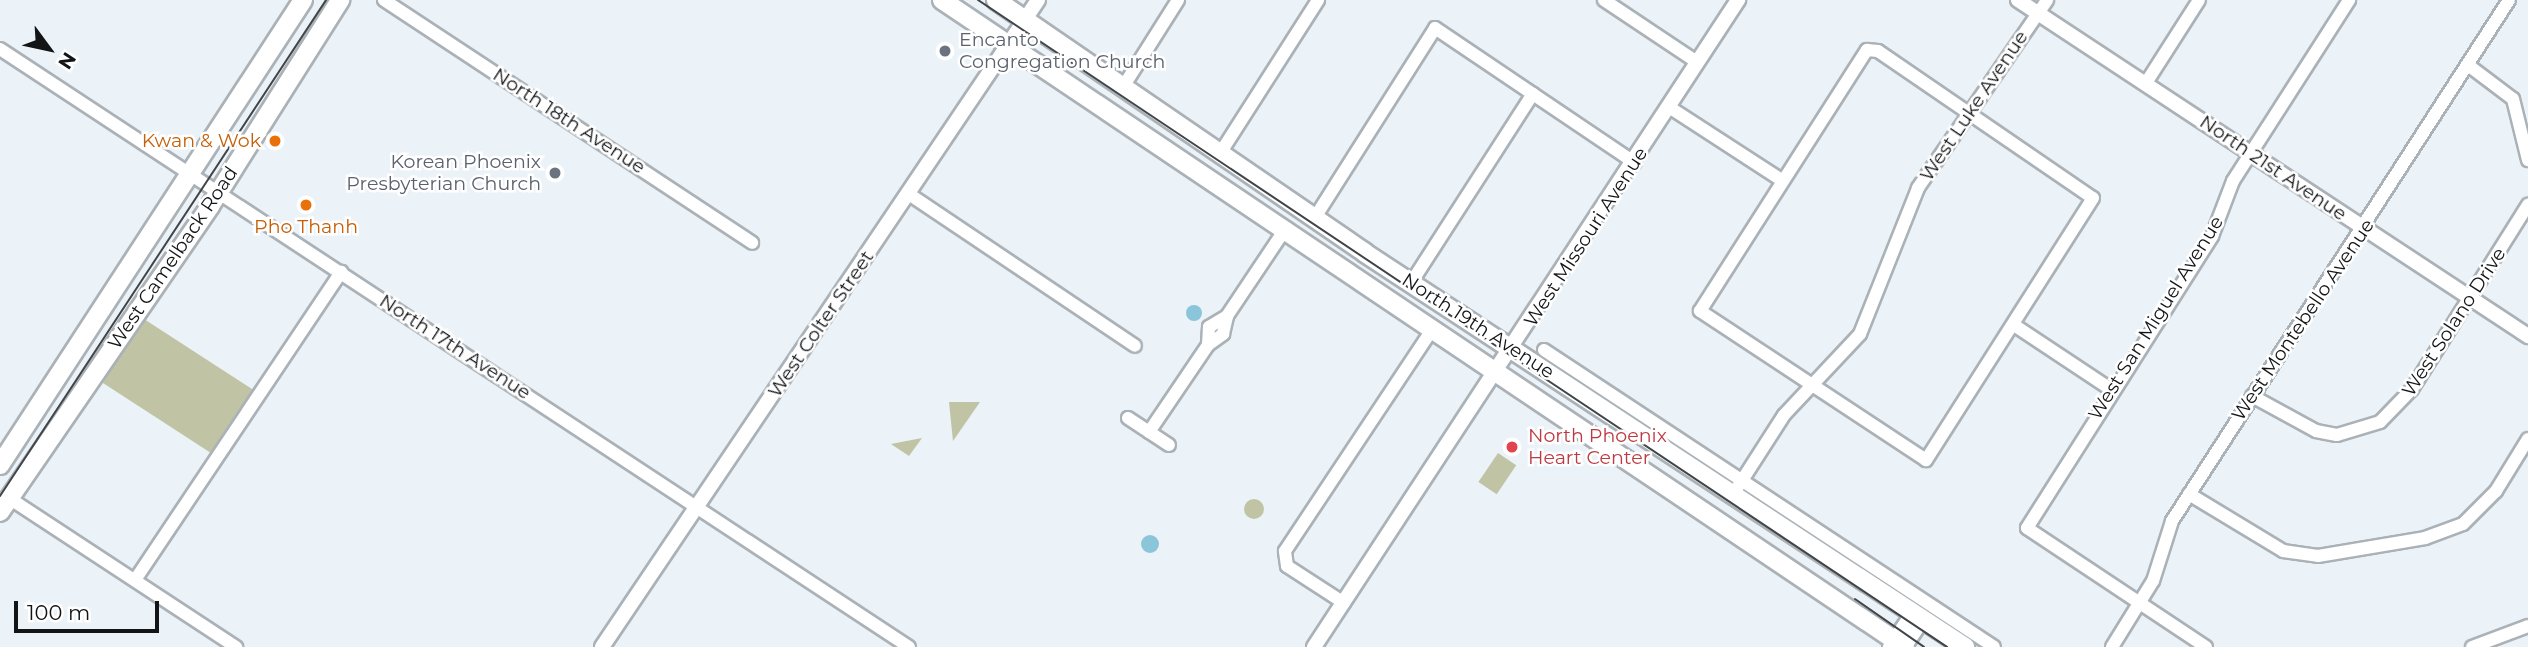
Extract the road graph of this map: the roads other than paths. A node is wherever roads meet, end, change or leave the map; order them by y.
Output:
1 (303, 0) edge
2 (340, 0) edge
3 (384, 0) edge
4 (942, 0) edge
5 (996, 0) edge
6 (1038, 0) edge
7 (1178, 0) edge
8 (1318, 0) edge
9 (1604, 0) edge
10 (1738, 0) edge
11 (2018, 0) edge
12 (2047, 0) edge
13 (2199, 0) edge
14 (2349, 0) edge
15 (2509, 0) edge
16 (2038, 13) junction
17 (1025, 20) junction
18 (1007, 46) junction
19 (0, 49) edge
20 (1697, 62) junction
21 (2468, 65) junction
22 (2146, 83) junction
23 (1123, 87) junction
24 (1533, 94) junction
25 (1669, 107) junction
26 (1968, 111) junction
27 (1219, 155) junction
28 (2252, 155) junction
29 (2528, 160) edge
30 (1635, 163) junction
31 (192, 174) junction
32 (1780, 180) junction
33 (219, 192) junction
34 (909, 194) junction
35 (2528, 205) edge
36 (1314, 219) junction
37 (1286, 228) junction
38 (2365, 228) junction
39 (752, 243) dead end
40 (341, 272) junction
41 (1411, 283) junction
42 (2471, 299) junction
43 (2014, 326) junction
44 (1432, 330) junction
45 (2528, 336) edge
46 (1135, 346) dead end
47 (1515, 348) junction
48 (1544, 351) dead end
49 (1498, 375) junction
50 (1810, 388) junction
51 (2112, 390) junction
52 (2252, 396) junction
53 (1128, 418) dead end
54 (1149, 432) junction
55 (2528, 439) edge
56 (1169, 445) dead end
57 (0, 465) edge
58 (1742, 480) junction
59 (2189, 495) junction
60 (1732, 496) junction
61 (5, 505) edge
62 (697, 507) junction
63 (135, 580) junction
64 (1344, 603) junction
65 (2140, 605) junction
66 (1918, 616) junction
67 (2528, 626) edge
68 (1900, 646) edge
69 (236, 647) edge
70 (602, 647) edge
71 (909, 647) edge
72 (1314, 647) edge
73 (1965, 647) edge
74 (1994, 647) edge
75 (2112, 647) edge
76 (2206, 647) edge
77 (2472, 647) edge

1 - 31 main road, West Camelback Road
2 - 33 main road, West Camelback Road
3 - 39 street, North 18th Avenue
4 - 18 main road, North 19th Avenue
5 - 17 main road, North 19th Avenue
6 - 17 street, West Colter Street
7 - 23 street
8 - 27 street
9 - 20 street
10 - 20 street, West Missouri Avenue
11 - 16 street, North 21st Avenue
12 - 16 street, West Luke Avenue
13 - 22 street
14 - 28 street, West San Miguel Avenue
15 - 21 street, West Montebello Avenue
16 - 22 street, North 21st Avenue
16 - 26 street, West Luke Avenue
17 - 18 street, West Colter Street
17 - 23 main road, North 19th Avenue
18 - 34 street, West Colter Street
18 - 37 main road, North 19th Avenue
19 - 31 street, North 17th Avenue
20 - 25 street, West Missouri Avenue
21 - 29 street
21 - 38 street, West Montebello Avenue
22 - 28 street, North 21st Avenue
23 - 27 main road, North 19th Avenue
24 - 30 street
24 - 36 street
24 - 41 street
25 - 30 street, West Missouri Avenue
25 - 32 street
26 - 32 street
26 - 43 street
26 - 50 street, West Luke Avenue
27 - 36 main road, North 19th Avenue
28 - 38 street, North 21st Avenue
28 - 51 street, West San Miguel Avenue
30 - 47 street, West Missouri Avenue
31 - 33 street, North 17th Avenue
31 - 57 main road, West Camelback Road
32 - 50 street
33 - 40 street, North 17th Avenue
33 - 61 main road, West Camelback Road
34 - 46 street
34 - 62 street, West Colter Street
35 - 42 street, West Solano Drive
36 - 41 main road, North 19th Avenue
37 - 44 main road, North 19th Avenue
37 - 54 street
38 - 42 street, North 21st Avenue
38 - 52 street, West Montebello Avenue
40 - 62 street, North 17th Avenue
40 - 63 street
41 - 47 main road, North 19th Avenue
42 - 45 street, North 21st Avenue
42 - 52 street, West Solano Drive
43 - 50 street
43 - 51 street
44 - 49 main road, North 19th Avenue
44 - 64 street
47 - 49 street, West Missouri Avenue
47 - 60 main road, North 19th Avenue
48 - 58 street, North 19th Avenue
49 - 64 street, West Missouri Avenue
49 - 68 main road, North 19th Avenue
50 - 58 street, West Luke Avenue
51 - 65 street, West San Miguel Avenue
52 - 59 street, West Montebello Avenue
53 - 54 street
54 - 56 street
55 - 59 street
58 - 60 street, West Luke Avenue
58 - 74 street, North 19th Avenue
59 - 65 street, West Montebello Avenue
60 - 66 main road, North 19th Avenue
61 - 63 street
62 - 70 street, West Colter Street
62 - 71 street, North 17th Avenue
63 - 69 street
64 - 72 street, West Missouri Avenue
65 - 75 street, West Montebello Avenue
65 - 76 street
66 - 68 street
66 - 73 main road, North 19th Avenue
67 - 77 street

